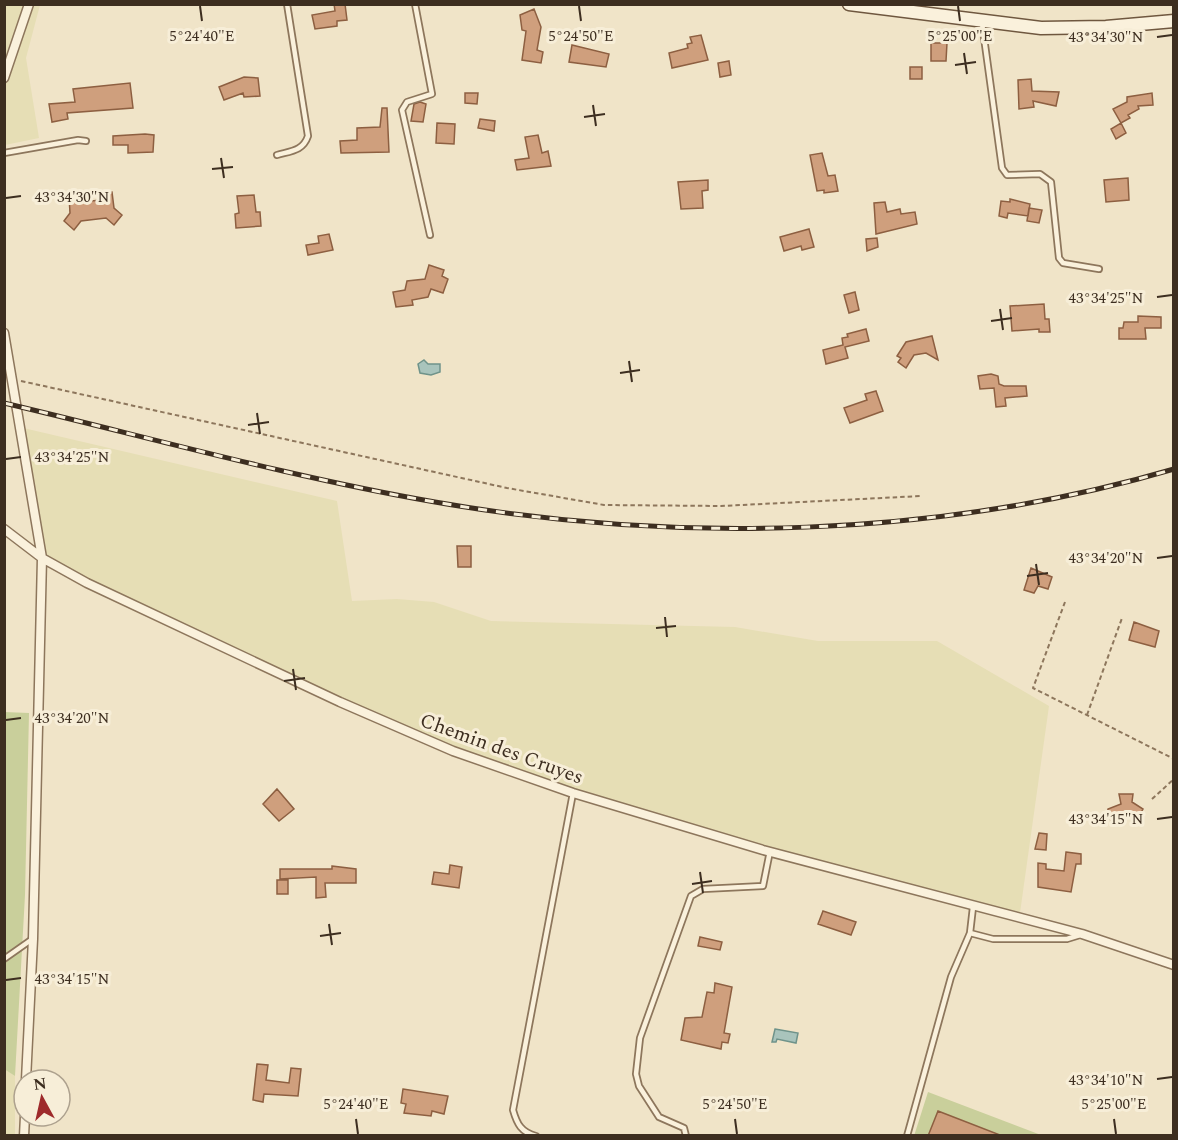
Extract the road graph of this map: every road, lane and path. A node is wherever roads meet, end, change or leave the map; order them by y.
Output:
1 (29, 4) edge
2 (287, 4) edge
3 (415, 4) edge
4 (849, 4) edge
5 (982, 21) junction
6 (1173, 21) edge
7 (4, 78) edge
8 (86, 141) dead end
9 (4, 153) edge
10 (277, 155) dead end
11 (430, 235) dead end
12 (1099, 269) dead end
13 (4, 333) edge
14 (8, 379) edge
15 (921, 496) dead end
16 (4, 529) edge
17 (42, 558) junction
18 (1065, 602) dead end
19 (1122, 618) dead end
20 (1087, 714) junction
21 (1173, 759) edge
22 (1173, 779) edge
23 (573, 793) junction
24 (1152, 799) dead end
25 (770, 851) junction
26 (974, 907) junction
27 (970, 933) junction
28 (1082, 934) junction
29 (33, 939) junction
30 (4, 959) edge
31 (1173, 965) edge
32 (27, 1068) edge
33 (536, 1136) edge
34 (686, 1136) edge
35 (907, 1136) edge

1 - 7 street
2 - 10 lane
3 - 11 lane
4 - 5 main road
5 - 6 main road
5 - 12 lane
8 - 9 lane
13 - 14 street
14 - 15 path
14 - 17 street
16 - 17 street, Chemin des Cruyes
17 - 23 street, Chemin des Cruyes
17 - 29 street
18 - 20 path
19 - 20 path
20 - 21 path
22 - 24 path
23 - 25 street, Chemin des Cruyes
23 - 33 lane
25 - 26 street, Chemin des Cruyes
25 - 34 lane
26 - 27 lane
26 - 28 street, Chemin des Cruyes
27 - 28 lane, Chemin des Cruyes
27 - 35 lane
28 - 31 street, Chemin des Cruyes
29 - 30 lane
29 - 32 street

